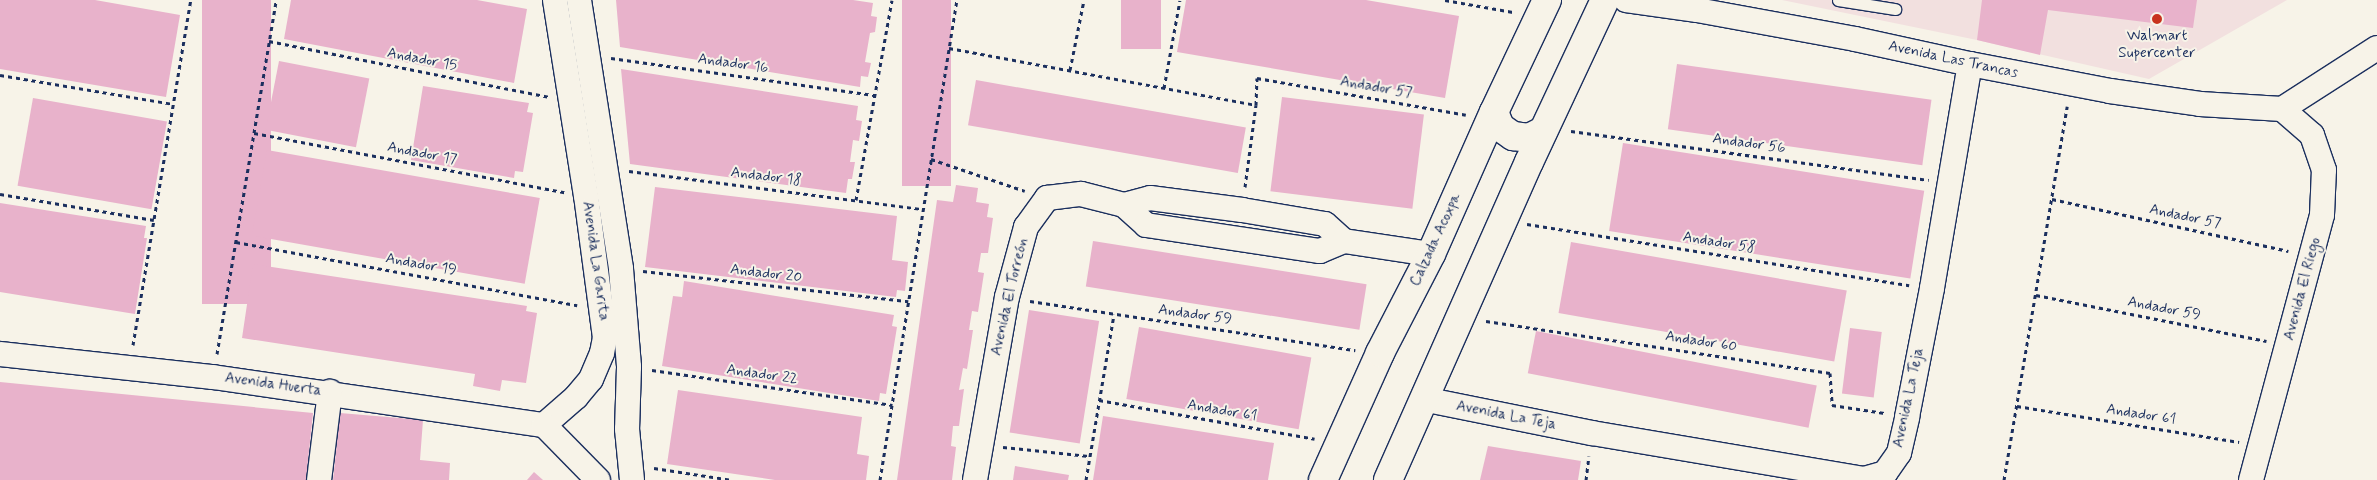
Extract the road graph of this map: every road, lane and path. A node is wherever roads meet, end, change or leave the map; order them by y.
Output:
1 (187, 0) edge
2 (191, 0) edge
3 (276, 0) edge
4 (555, 0) edge
5 (579, 0) edge
6 (892, 0) edge
7 (957, 0) edge
8 (1084, 0) edge
9 (1180, 0) edge
10 (1445, 0) edge
11 (1605, 0) edge
12 (1626, 0) edge
13 (1838, 0) edge
14 (1699, 5) edge
15 (1543, 8) edge
16 (1895, 9) dead end
17 (269, 41) junction
18 (949, 48) junction
19 (2377, 48) edge
20 (589, 56) junction
21 (1970, 64) junction
22 (1070, 70) junction
23 (0, 75) edge
24 (2071, 84) junction
25 (1164, 88) junction
26 (875, 95) junction
27 (570, 100) junction
28 (173, 104) junction
29 (1256, 105) junction
30 (2282, 109) junction
31 (1489, 123) junction
32 (1544, 130) junction
33 (254, 133) junction
34 (931, 159) junction
35 (1529, 162) junction
36 (605, 169) junction
37 (1949, 183) junction
38 (0, 194) edge
39 (586, 196) junction
40 (1047, 198) junction
41 (2052, 199) junction
42 (856, 200) junction
43 (1124, 205) junction
44 (923, 209) junction
45 (1242, 210) junction
46 (154, 220) junction
47 (1503, 220) junction
48 (1344, 241) junction
49 (236, 242) junction
50 (1431, 254) junction
51 (2312, 256) junction
52 (622, 269) junction
53 (1932, 288) junction
54 (2036, 295) junction
55 (1006, 297) junction
56 (908, 301) junction
57 (602, 311) junction
58 (1114, 314) junction
59 (1460, 317) junction
60 (2288, 345) junction
61 (0, 354) edge
62 (1380, 354) junction
63 (629, 367) junction
64 (129, 368) junction
65 (213, 377) junction
66 (330, 392) junction
67 (1423, 399) junction
68 (1099, 400) junction
69 (892, 405) junction
70 (2017, 406) junction
71 (1907, 417) junction
72 (544, 425) junction
73 (1340, 444) junction
74 (980, 445) junction
75 (2261, 446) junction
76 (1089, 456) junction
77 (631, 472) edge
78 (319, 480) edge
79 (598, 480) edge
80 (732, 480) edge
81 (880, 480) edge
82 (975, 480) edge
83 (1086, 480) edge
84 (1323, 480) edge
85 (1388, 480) edge
86 (2004, 480) edge
87 (2251, 480) edge

1 - 2 path
2 - 28 path
3 - 17 path
4 - 27 street, Avenida La Garita
5 - 20 street, Avenida La Garita
6 - 26 path
7 - 18 path
8 - 22 path
9 - 25 path
10 - 15 path
11 - 32 main road
12 - 14 street, Avenida Las Trancas
13 - 16 lane
14 - 21 street, Avenida Las Trancas
15 - 31 main road, Calzada Acoxpa
17 - 27 path, Andador 15
17 - 33 path
18 - 22 path
18 - 34 path
19 - 30 street
20 - 26 path, Andador 16
20 - 36 street, Avenida La Garita
21 - 24 street, Avenida Las Trancas
21 - 37 street, Avenida La Teja
22 - 25 path
23 - 28 path
24 - 30 street, Avenida Las Trancas
24 - 41 path
25 - 29 path
26 - 42 path
27 - 39 street, Avenida La Garita
28 - 46 path
29 - 31 path, Andador 57
29 - 45 path
30 - 51 street, Avenida El Riego
31 - 32 main road
31 - 35 main road
31 - 50 main road, Calzada Acoxpa
32 - 35 main road
32 - 37 path, Andador 56
33 - 39 path, Andador 17
33 - 49 path
34 - 40 path
34 - 44 path
35 - 47 main road
36 - 42 path, Andador 18
36 - 52 street, Avenida La Garita
37 - 53 street, Avenida La Teja
38 - 46 path
39 - 57 street, Avenida La Garita
40 - 43 street
40 - 55 street, Avenida El Torreón
41 - 51 path, Andador 57
41 - 54 path
42 - 44 path, Andador 18
43 - 45 street
43 - 48 street
44 - 56 path
45 - 48 street
46 - 64 path
47 - 53 path, Andador 58
47 - 59 main road
48 - 50 street
49 - 57 path, Andador 19
49 - 65 path
50 - 62 main road, Calzada Acoxpa
51 - 60 street, Avenida El Riego
52 - 56 path, Andador 20
52 - 63 street, Avenida La Garita
53 - 71 street, Avenida La Teja
54 - 60 path, Andador 59
54 - 70 path
55 - 58 path, Andador 59
55 - 74 street, Avenida El Torreón
56 - 69 path
57 - 72 street, Avenida La Garita
58 - 62 path, Andador 59
58 - 68 path
59 - 67 main road
59 - 71 path, Andador 60
60 - 75 street, Avenida El Riego
61 - 64 street, Avenida Huerta
62 - 73 main road, Calzada Acoxpa
63 - 69 path, Andador 22
63 - 77 street, Avenida La Garita
64 - 65 street, Avenida Huerta
65 - 66 street, Avenida Huerta
66 - 72 street, Avenida Huerta
66 - 78 street
67 - 71 street, Avenida La Teja
67 - 85 main road
68 - 73 path, Andador 61
68 - 76 path
69 - 81 path
70 - 75 path, Andador 61
70 - 86 path
72 - 79 street
73 - 84 main road, Calzada Acoxpa
74 - 76 path
74 - 82 street, Avenida El Torreón
75 - 87 street, Avenida El Riego
76 - 83 path
77 - 80 path

